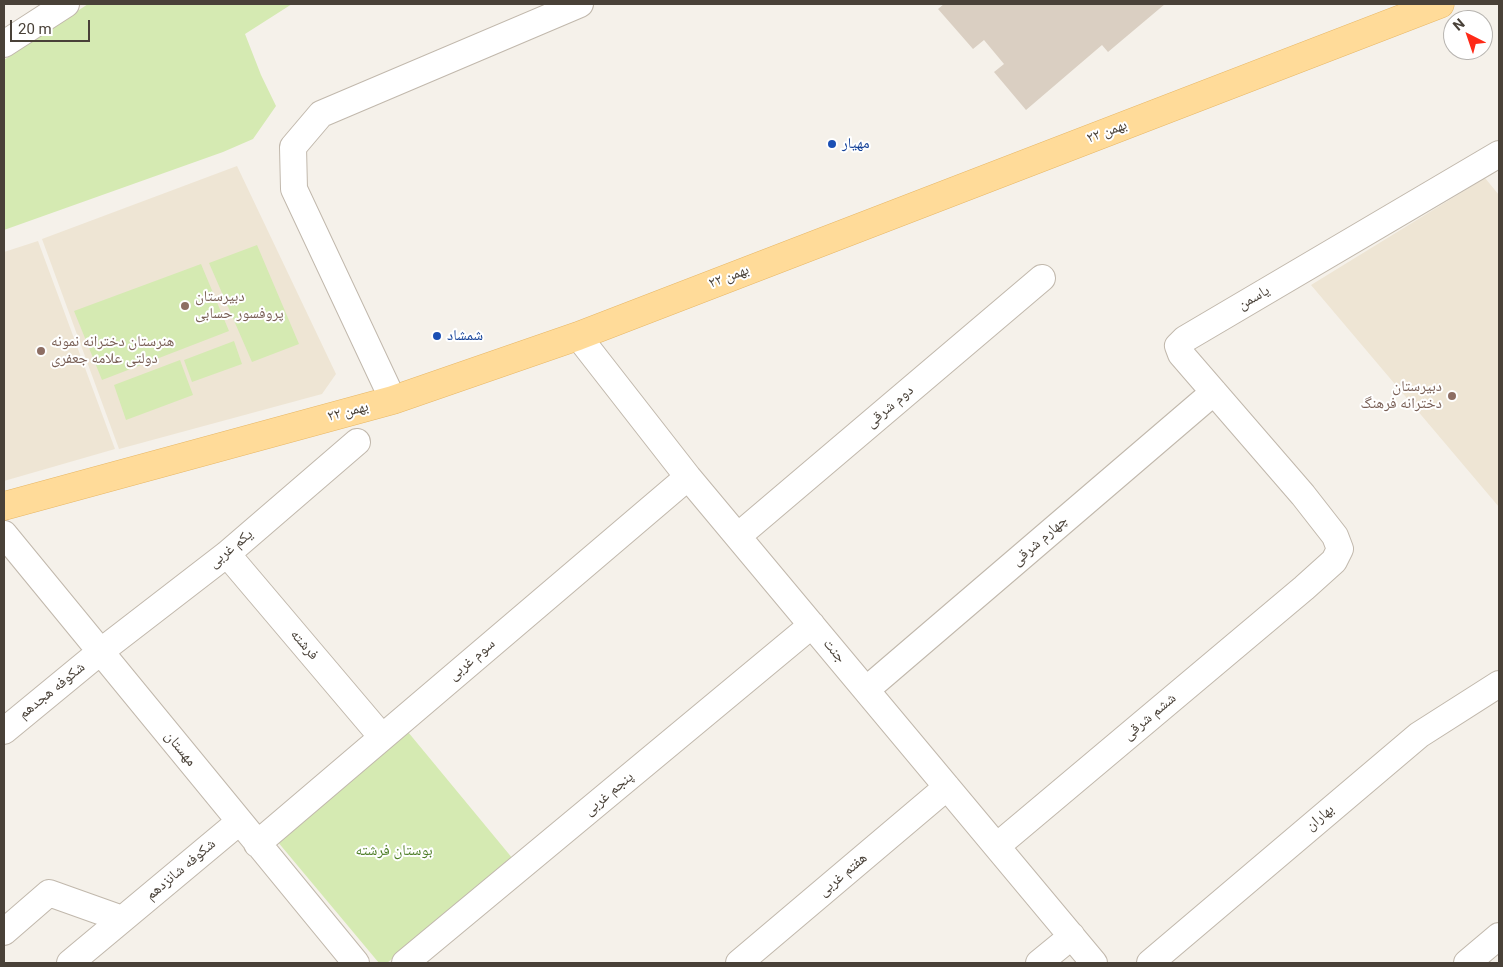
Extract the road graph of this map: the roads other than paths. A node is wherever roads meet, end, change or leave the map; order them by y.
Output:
1 (66, 4) edge
2 (576, 4) edge
3 (1440, 4) edge
4 (4, 44) edge
5 (1499, 154) edge
6 (1042, 278) dead end
7 (578, 336) junction
8 (1214, 392) junction
9 (392, 400) junction
10 (357, 442) dead end
11 (688, 477) junction
12 (1303, 495) joint
13 (4, 506) edge
14 (4, 534) edge
15 (738, 536) junction
16 (226, 554) junction
17 (812, 625) junction
18 (100, 652) junction
19 (1499, 684) edge
20 (866, 690) junction
21 (4, 731) edge
22 (382, 737) junction
23 (947, 786) junction
24 (239, 822) junction
25 (257, 844) junction
26 (997, 846) junction
27 (122, 919) junction
28 (4, 932) edge
29 (1072, 936) junction
30 (1499, 936) edge
31 (70, 963) edge
32 (356, 963) edge
33 (405, 963) edge
34 (739, 963) edge
35 (1039, 963) edge
36 (1094, 963) edge
37 (1150, 963) edge
38 (1467, 963) edge

1 - 4 street
2 - 9 street
3 - 7 main road, ۲۲ بهمن
5 - 8 street, یاسمن
6 - 15 street, دوم شرقی
7 - 9 main road, ۲۲ بهمن
7 - 11 street, جنت
8 - 12 street, یاسمن
8 - 20 street, چهارم شرقی
9 - 13 main road, ۲۲ بهمن
10 - 16 street, یکم غربی
11 - 15 street, جنت
11 - 22 street, سوم غربی
12 - 26 street, ششم شرقی
14 - 18 street, مهستان
15 - 17 street, جنت
16 - 18 street, یکم غربی
16 - 22 street, فرشته
17 - 20 street, جنت
17 - 33 street, پنجم غربی
18 - 21 street, شکوفه هجدهم
18 - 24 street, مهستان
19 - 37 street, بهاران
20 - 23 street, جنت
22 - 25 street, سوم غربی
23 - 26 street, جنت
23 - 34 street, هفتم غربی
24 - 25 street, مهستان
24 - 27 street, شکوفه شانزدهم
25 - 32 street, مهستان
26 - 29 street, جنت
27 - 28 street
27 - 31 street, شکوفه شانزدهم
29 - 35 street
29 - 36 street, جنت
30 - 38 street

